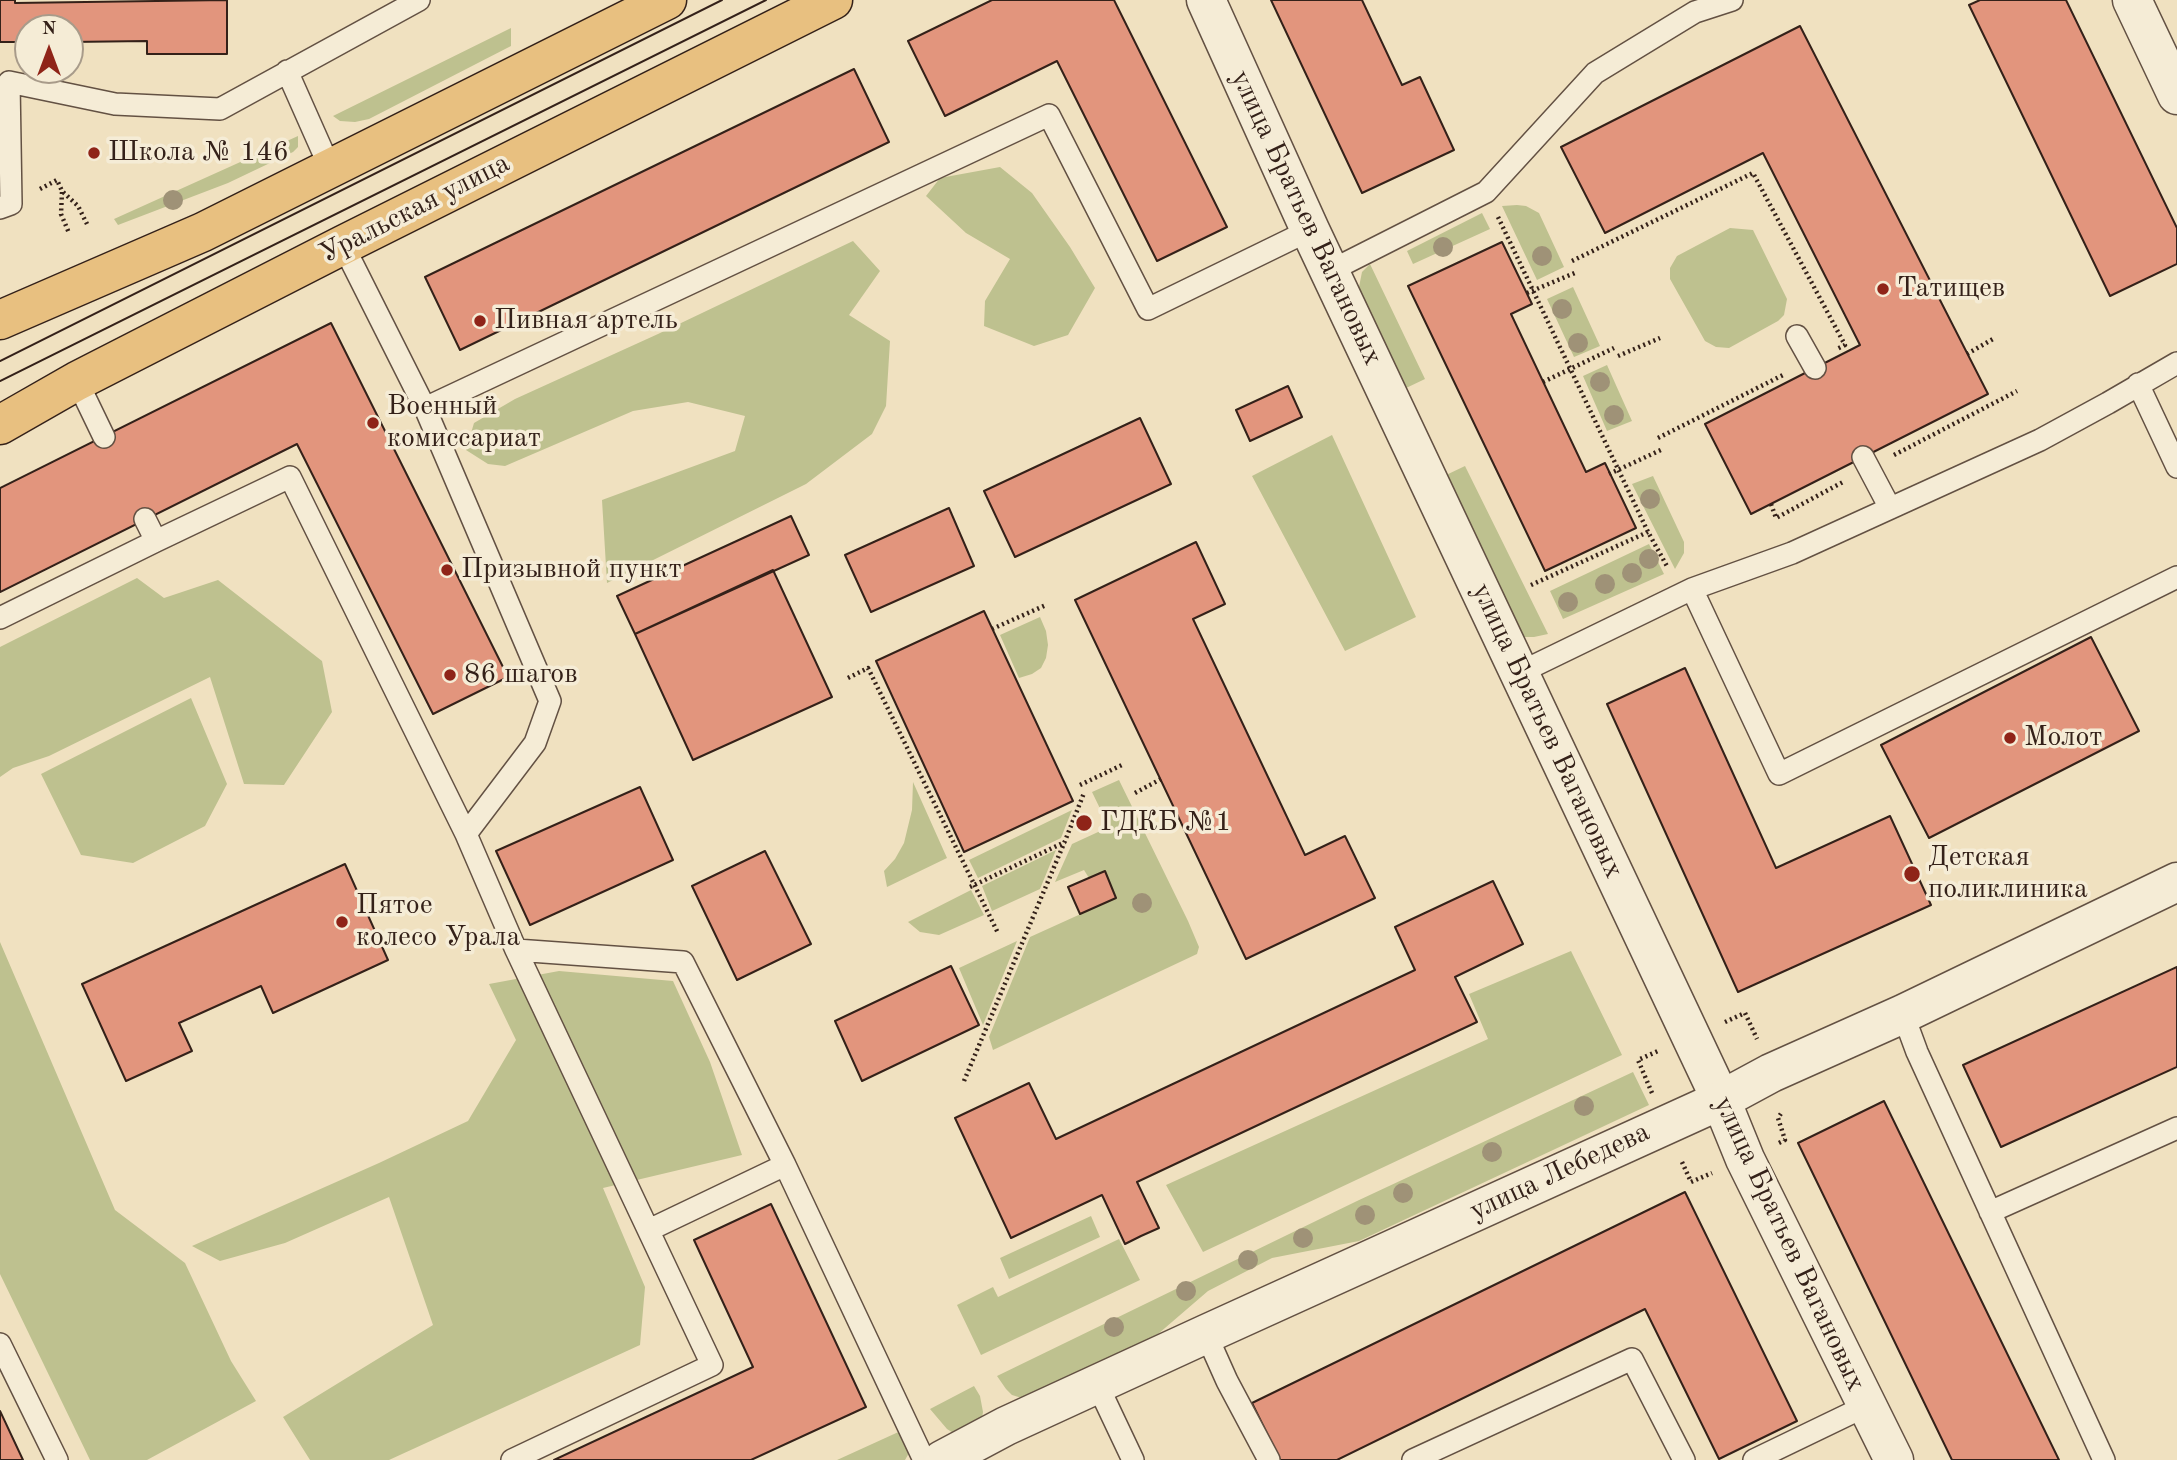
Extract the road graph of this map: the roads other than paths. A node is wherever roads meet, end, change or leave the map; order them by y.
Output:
1 (419, 0) edge
2 (667, 0) edge
3 (833, 0) edge
4 (1206, 0) edge
5 (1732, 0) edge
6 (2132, 0) edge
7 (287, 71) junction
8 (2177, 95) edge
9 (330, 168) junction
10 (0, 208) edge
11 (1310, 230) junction
12 (342, 245) junction
13 (1330, 271) junction
14 (0, 320) edge
15 (1797, 336) dead end
16 (2177, 363) edge
17 (1813, 365) road end
18 (77, 381) junction
19 (2138, 384) junction
20 (425, 408) junction
21 (0, 425) edge
22 (104, 437) dead end
23 (1863, 457) dead end
24 (2177, 467) edge
25 (1890, 508) junction
26 (145, 519) dead end
27 (156, 541) junction
28 (2177, 577) edge
29 (1686, 591) junction
30 (0, 618) edge
31 (1519, 673) junction
32 (466, 834) junction
33 (2177, 882) edge
34 (516, 950) junction
35 (1903, 1014) junction
36 (1721, 1100) junction
37 (2177, 1128) edge
38 (785, 1165) junction
39 (1990, 1212) junction
40 (649, 1230) junction
41 (1206, 1334) junction
42 (0, 1344) edge
43 (1098, 1386) junction
44 (1866, 1406) junction
45 (1760, 1459) edge
46 (57, 1460) edge
47 (512, 1460) edge
48 (924, 1460) edge
49 (942, 1460) edge
50 (1133, 1460) edge
51 (1269, 1460) edge
52 (1413, 1460) edge
53 (1684, 1460) edge
54 (1894, 1460) edge
55 (2104, 1460) edge

1 - 7 lane
2 - 9 main road
3 - 12 main road, Уральская улица
4 - 11 street, улица Братьев Вагановых
5 - 13 lane
6 - 8 street
7 - 9 lane
7 - 10 lane
9 - 14 main road
11 - 13 street, улица Братьев Вагановых
11 - 20 lane
12 - 18 main road, Уральская улица
12 - 20 lane
13 - 31 street, улица Братьев Вагановых
15 - 17 lane
16 - 19 lane
18 - 21 main road, Уральская улица
18 - 22 lane
19 - 24 lane
19 - 25 lane
20 - 32 lane
23 - 25 lane
25 - 29 lane
26 - 27 lane
27 - 30 lane
27 - 32 lane
28 - 29 lane
29 - 31 lane
31 - 36 street, улица Братьев Вагановых
32 - 34 lane
33 - 35 street, улица Лебедева
34 - 38 lane
34 - 40 lane
35 - 36 street, улица Лебедева
35 - 39 lane
36 - 41 street, улица Лебедева
36 - 44 street, улица Братьев Вагановых
37 - 39 lane
38 - 40 lane
38 - 48 lane
39 - 55 lane
40 - 47 lane
41 - 43 street, улица Лебедева
41 - 51 lane
42 - 46 lane
43 - 49 street, улица Лебедева
43 - 50 lane
44 - 45 lane
44 - 54 street, улица Братьев Вагановых
52 - 53 lane

